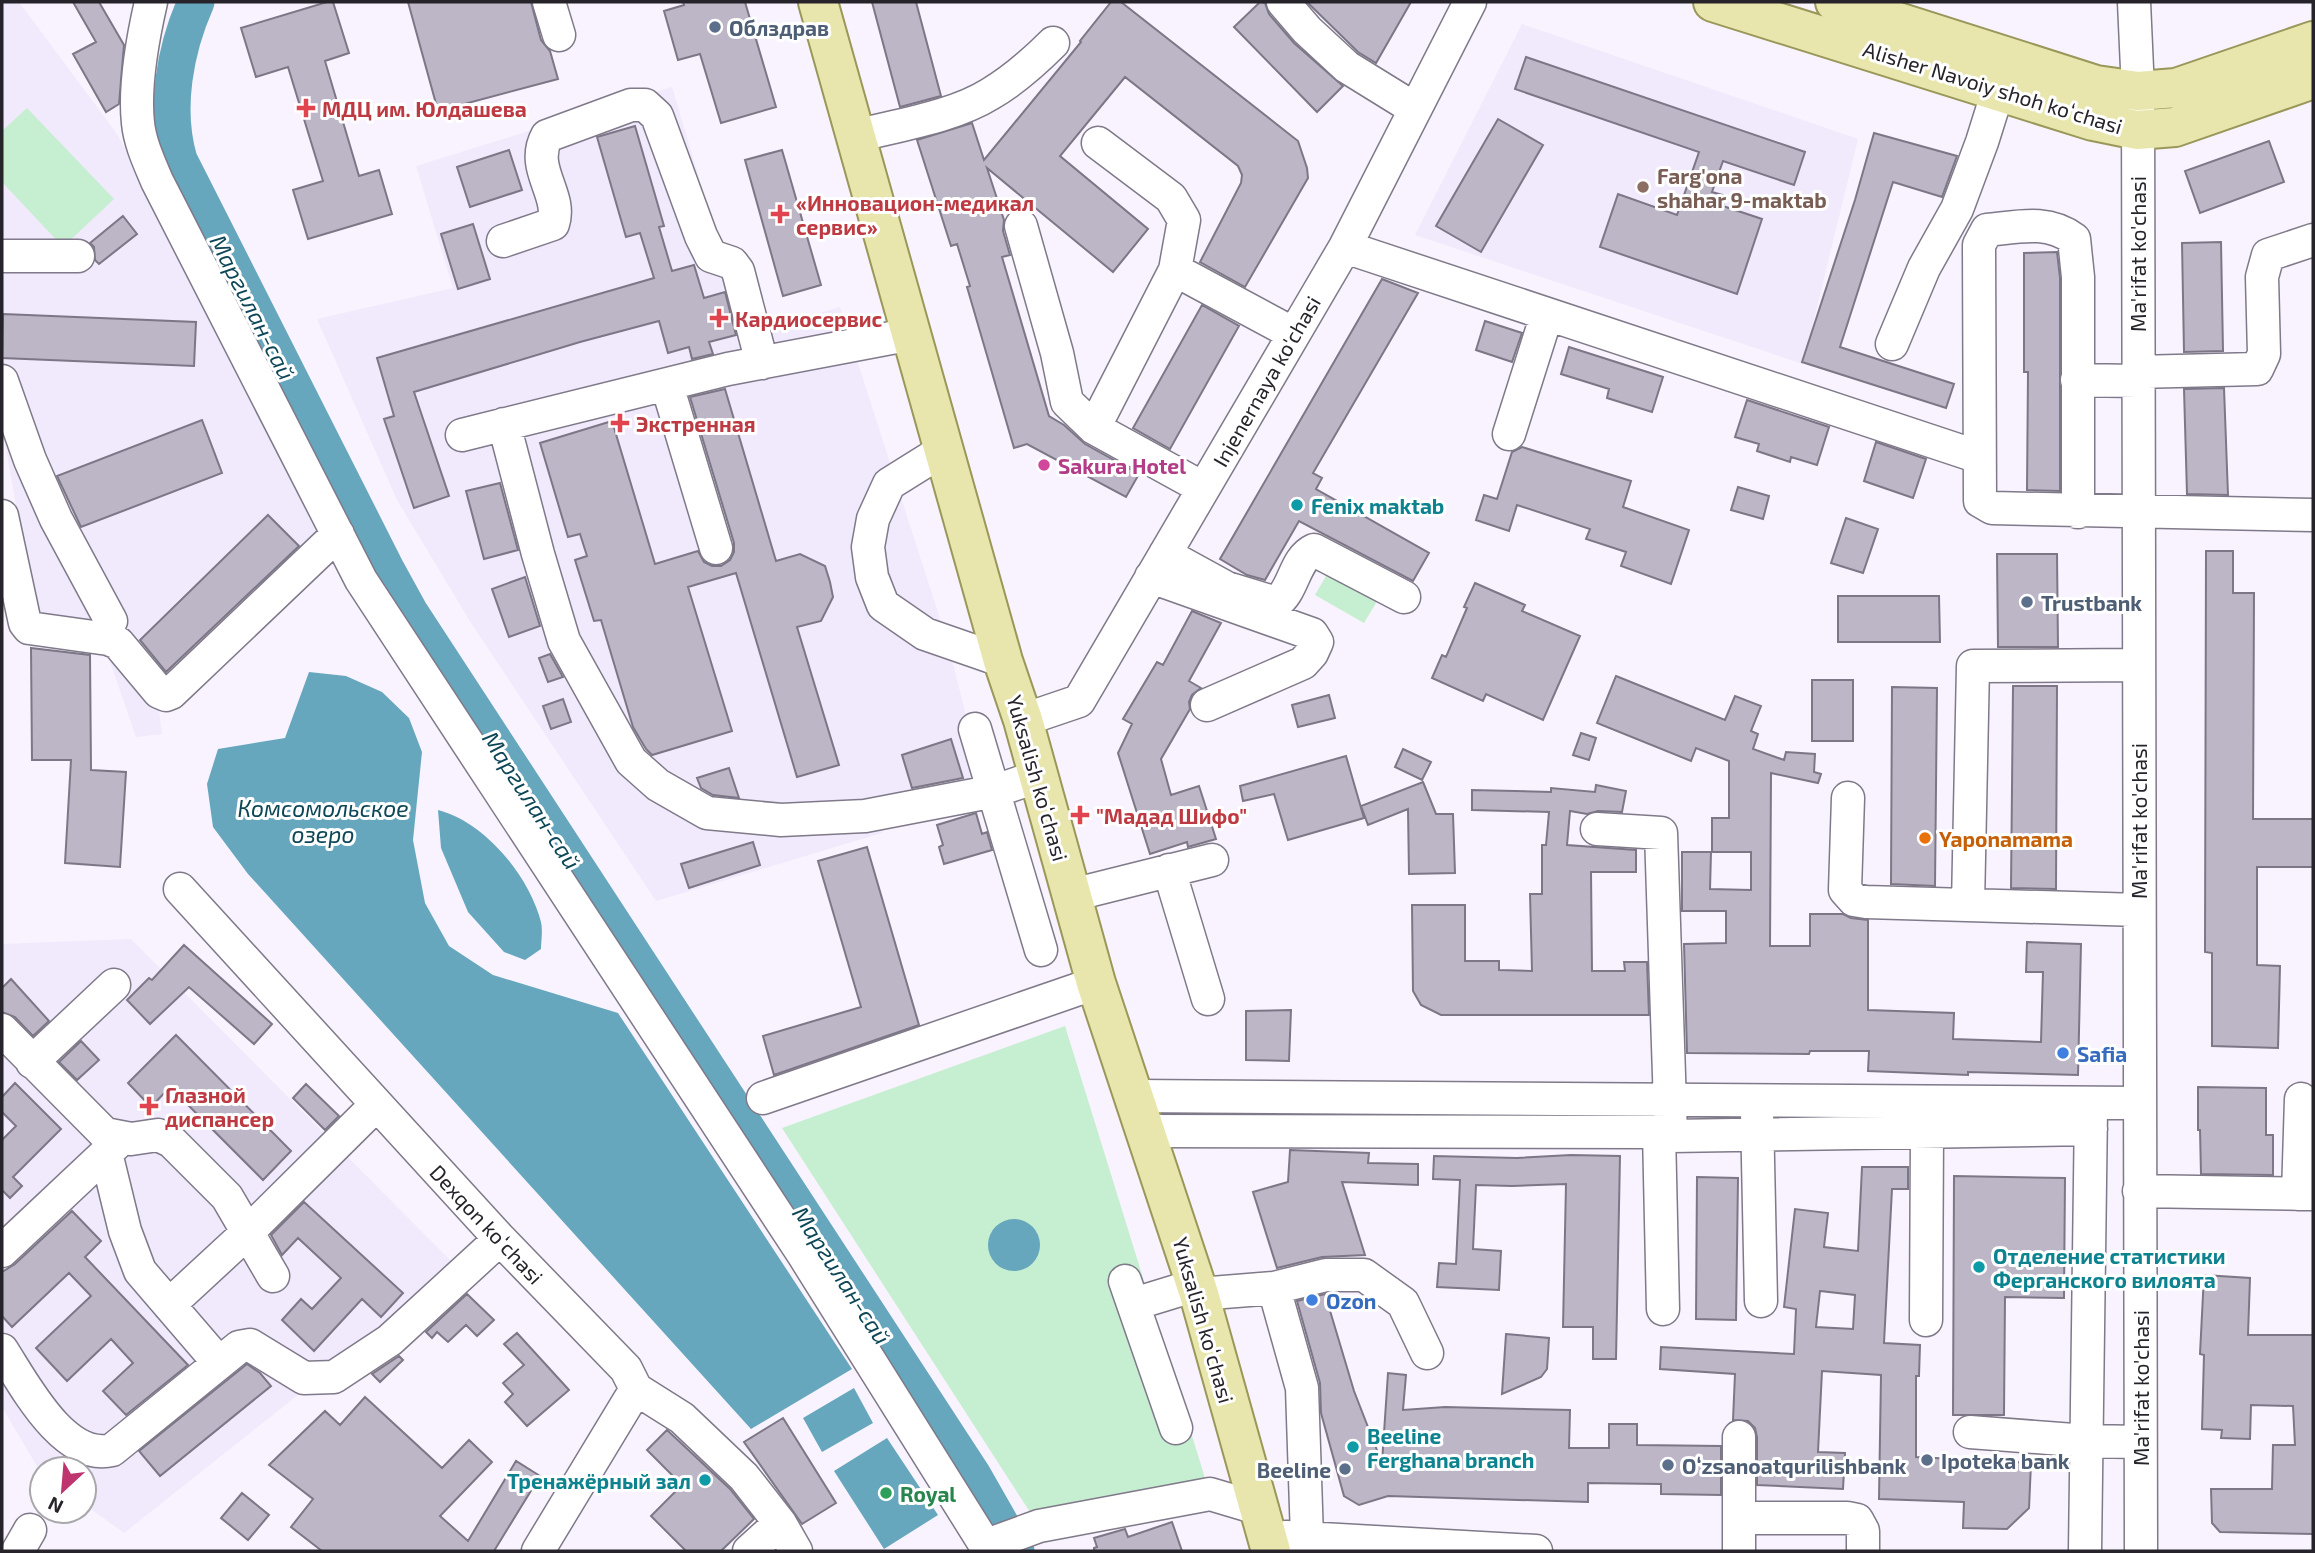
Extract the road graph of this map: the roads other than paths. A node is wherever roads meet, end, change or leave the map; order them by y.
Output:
1 (151, 2) edge
2 (549, 2) edge
3 (818, 2) edge
4 (1283, 2) edge
5 (1470, 2) edge
6 (1713, 2) edge
7 (1835, 2) edge
8 (2134, 2) edge
9 (559, 35) dead end
10 (2313, 41) edge
11 (1053, 43) dead end
12 (2313, 79) edge
13 (1998, 91) junction
14 (2138, 91) junction
15 (1415, 108) junction
16 (2137, 130) junction
17 (856, 136) junction
18 (1098, 144) dead end
19 (1021, 226) dead end
20 (2313, 240) edge
21 (503, 241) dead end
22 (1345, 247) junction
23 (2, 256) edge
24 (78, 256) dead end
25 (1175, 270) junction
26 (1547, 314) junction
27 (912, 334) junction
28 (1294, 334) junction
29 (1892, 344) dead end
30 (762, 363) junction
31 (2137, 376) junction
32 (2077, 380) junction
33 (2, 381) edge
34 (667, 385) junction
35 (504, 425) junction
36 (1094, 428) junction
37 (1508, 434) dead end
38 (462, 435) dead end
39 (945, 449) junction
40 (1979, 457) junction
41 (1203, 488) junction
42 (2078, 512) junction
43 (2139, 512) junction
44 (2313, 515) edge
45 (2, 516) edge
46 (338, 534) junction
47 (716, 548) dead end
48 (1158, 565) junction
49 (1404, 597) dead end
50 (111, 621) dead end
51 (1003, 662) junction
52 (2138, 665) junction
53 (1207, 705) dead end
54 (1023, 720) junction
55 (975, 729) dead end
56 (1039, 776) junction
57 (995, 791) junction
58 (1848, 798) dead end
59 (1597, 829) dead end
60 (1212, 860) dead end
61 (1169, 870) junction
62 (180, 889) dead end
63 (1072, 895) junction
64 (1968, 905) junction
65 (2138, 910) junction
66 (1041, 950) dead end
67 (1096, 983) junction
68 (114, 985) dead end
69 (1208, 999) dead end
70 (12, 1048) edge
71 (763, 1098) dead end
72 (2301, 1099) dead end
73 (1670, 1100) junction
74 (1757, 1100) junction
75 (2139, 1103) junction
76 (376, 1105) junction
77 (1138, 1113) junction
78 (2091, 1116) junction
79 (1936, 1122) junction
80 (1665, 1134) junction
81 (1758, 1134) junction
82 (114, 1145) junction
83 (2139, 1191) junction
84 (2306, 1194) edge
85 (249, 1231) junction
86 (499, 1239) junction
87 (2, 1251) edge
88 (273, 1276) dead end
89 (1274, 1288) junction
90 (1198, 1290) junction
91 (1761, 1301) dead end
92 (169, 1305) junction
93 (1662, 1309) dead end
94 (1926, 1320) dead end
95 (2, 1350) edge
96 (1427, 1353) dead end
97 (219, 1363) junction
98 (636, 1389) junction
99 (1176, 1428) dead end
100 (1970, 1432) dead end
101 (1739, 1437) dead end
102 (2087, 1440) junction
103 (2140, 1442) junction
104 (1739, 1518) junction
105 (780, 1523) junction
106 (1265, 1531) edge
107 (1307, 1538) junction
108 (988, 1548) edge
109 (538, 1551) edge
110 (749, 1551) edge
111 (796, 1551) edge
112 (1536, 1551) edge
113 (1739, 1551) edge
114 (1863, 1551) edge
115 (2085, 1551) edge
116 (2141, 1551) edge

1 - 46 street
2 - 9 street
3 - 17 main road, Yuksalish koʻchasi
4 - 15 street
5 - 15 street, Injenernaya ko'chasi
6 - 13 main road, Alisher Navoiy shoh koʻchasi
7 - 14 main road, Alisher Navoiy shoh koʻchasi
8 - 14 street, Ma'rifat ko'chasi
10 - 14 main road, Alisher Navoiy shoh koʻchasi
11 - 17 street
12 - 16 main road, Alisher Navoiy shoh koʻchasi
13 - 16 main road, Alisher Navoiy shoh koʻchasi
13 - 29 street
14 - 16 street, Ma'rifat ko'chasi
15 - 22 street, Injenernaya ko'chasi
16 - 31 street, Ma'rifat ko'chasi
17 - 27 main road, Yuksalish koʻchasi
18 - 25 street
19 - 36 street
20 - 31 street
21 - 30 street
22 - 26 street
22 - 28 street, Injenernaya ko'chasi
23 - 24 street
25 - 28 street
25 - 36 street
26 - 37 street
26 - 40 street
27 - 30 street
27 - 39 main road, Yuksalish koʻchasi
28 - 41 street, Injenernaya ko'chasi
30 - 34 street
31 - 32 street
31 - 43 street, Ma'rifat ko'chasi
32 - 40 street
32 - 42 street
33 - 50 street
34 - 35 street
34 - 47 street
35 - 38 street
35 - 57 street
36 - 41 street
39 - 51 main road, Yuksalish koʻchasi
39 - 51 street
40 - 42 street
41 - 48 street, Injenernaya ko'chasi
42 - 43 street
43 - 44 street
43 - 52 street, Ma'rifat ko'chasi
45 - 46 street
46 - 108 street
48 - 49 street
48 - 53 street
48 - 54 street, Injenernaya ko'chasi
51 - 54 main road, Yuksalish koʻchasi
52 - 64 street
52 - 65 street, Ma'rifat ko'chasi
54 - 56 main road, Yuksalish koʻchasi
55 - 57 street
56 - 57 street
56 - 63 main road, Yuksalish koʻchasi
57 - 66 street
58 - 64 street
59 - 73 street
60 - 61 street
61 - 63 street
61 - 69 street
62 - 76 street, Dexqon koʻchasi
63 - 67 main road, Yuksalish koʻchasi
64 - 65 street
65 - 75 street, Ma'rifat ko'chasi
67 - 71 street
67 - 77 main road, Yuksalish koʻchasi
68 - 70 street
70 - 82 street
72 - 84 street
73 - 74 street
73 - 77 street
73 - 80 street
74 - 79 street
74 - 81 street
75 - 78 street
75 - 83 street, Ma'rifat ko'chasi
76 - 85 street
76 - 86 street, Dexqon koʻchasi
77 - 80 street
77 - 90 main road, Yuksalish koʻchasi
78 - 79 street
78 - 102 street
79 - 81 street
79 - 94 street
80 - 81 street
80 - 93 street
81 - 91 street
82 - 85 street
82 - 87 street
82 - 92 street
83 - 84 street
83 - 103 street, Ma'rifat ko'chasi
85 - 88 street
85 - 92 street
86 - 97 street
86 - 98 street, Dexqon koʻchasi
89 - 90 street
89 - 96 street
89 - 107 street
90 - 99 street
90 - 106 main road, Yuksalish koʻchasi
92 - 97 street
95 - 97 street
98 - 105 street, Dexqon koʻchasi
98 - 109 street
100 - 102 street
101 - 104 street
102 - 103 street
102 - 115 street
103 - 116 street, Ma'rifat ko'chasi
104 - 113 street
104 - 114 street
105 - 110 street
105 - 111 street, Dexqon koʻchasi
106 - 107 street
106 - 108 street
107 - 112 street

